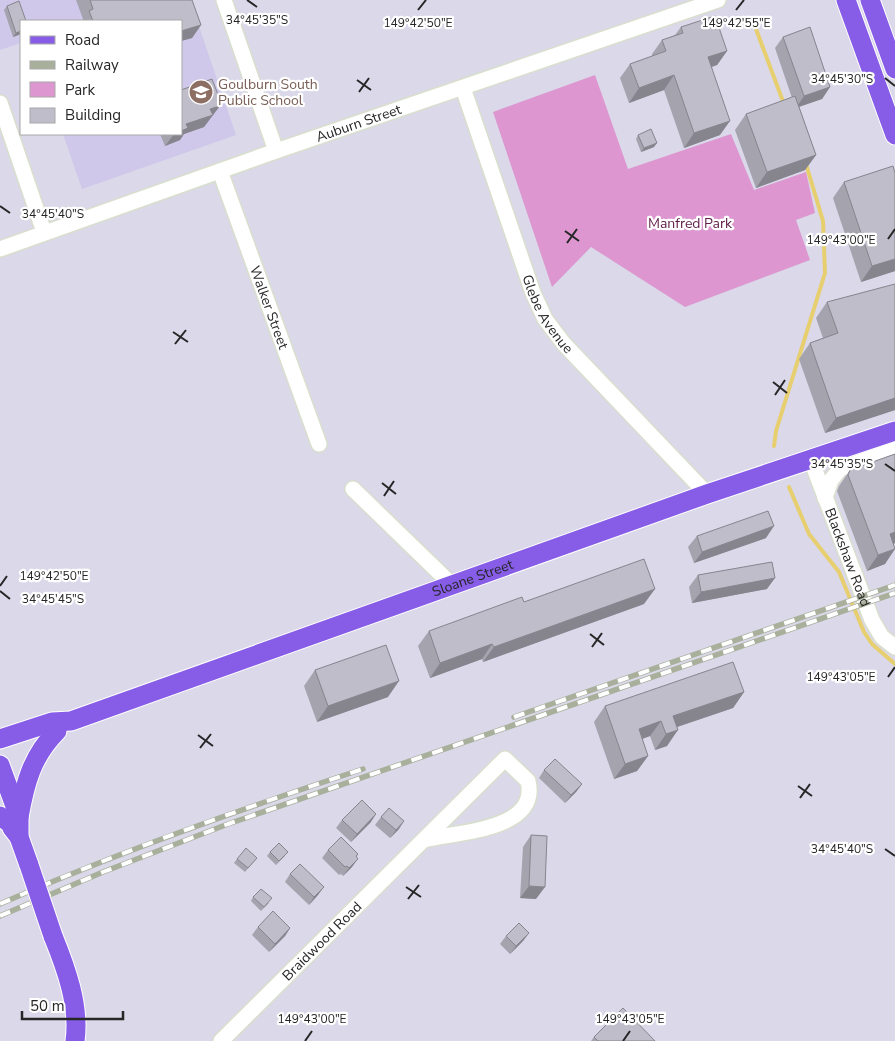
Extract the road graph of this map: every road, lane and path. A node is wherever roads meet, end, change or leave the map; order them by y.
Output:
1 (224, 0) edge
2 (718, 0) edge
3 (846, 0) edge
4 (870, 0) edge
5 (895, 69) edge
6 (463, 88) junction
7 (0, 103) edge
8 (895, 135) edge
9 (276, 151) junction
10 (220, 172) junction
11 (44, 232) junction
12 (0, 249) edge
13 (895, 431) edge
14 (895, 436) edge
15 (876, 439) junction
16 (318, 444) dead end
17 (895, 448) edge
18 (811, 460) junction
19 (353, 489) dead end
20 (707, 494) junction
21 (825, 498) junction
22 (452, 585) junction
23 (895, 647) edge
24 (64, 726) junction
25 (0, 739) edge
26 (0, 751) edge
27 (0, 765) edge
28 (0, 802) edge
29 (12, 823) edge
30 (424, 840) junction
31 (75, 1041) edge
32 (221, 1041) edge

1 - 9 street
2 - 6 street, Auburn Street
3 - 8 main road
4 - 5 main road
6 - 9 street, Auburn Street
6 - 20 street, Glebe Avenue
7 - 11 street
9 - 10 street, Auburn Street
10 - 11 street, Auburn Street
10 - 16 street, Walker Street
11 - 12 street, Auburn Street
13 - 15 main road, Sloane Street
14 - 15 main road, Sloane Street
15 - 18 main road, Sloane Street
17 - 21 street
18 - 20 main road, Sloane Street
18 - 21 street, Blackshaw Road
19 - 22 street
20 - 22 main road, Sloane Street
21 - 23 street, Blackshaw Road
22 - 24 main road, Sloane Street
24 - 25 main road, Sloane Street
24 - 26 main road, Sloane Street
24 - 29 main road
27 - 29 main road
28 - 29 main road
29 - 31 main road, bridge
30 - 30 street, Braidwood Road
30 - 32 street, Braidwood Road

